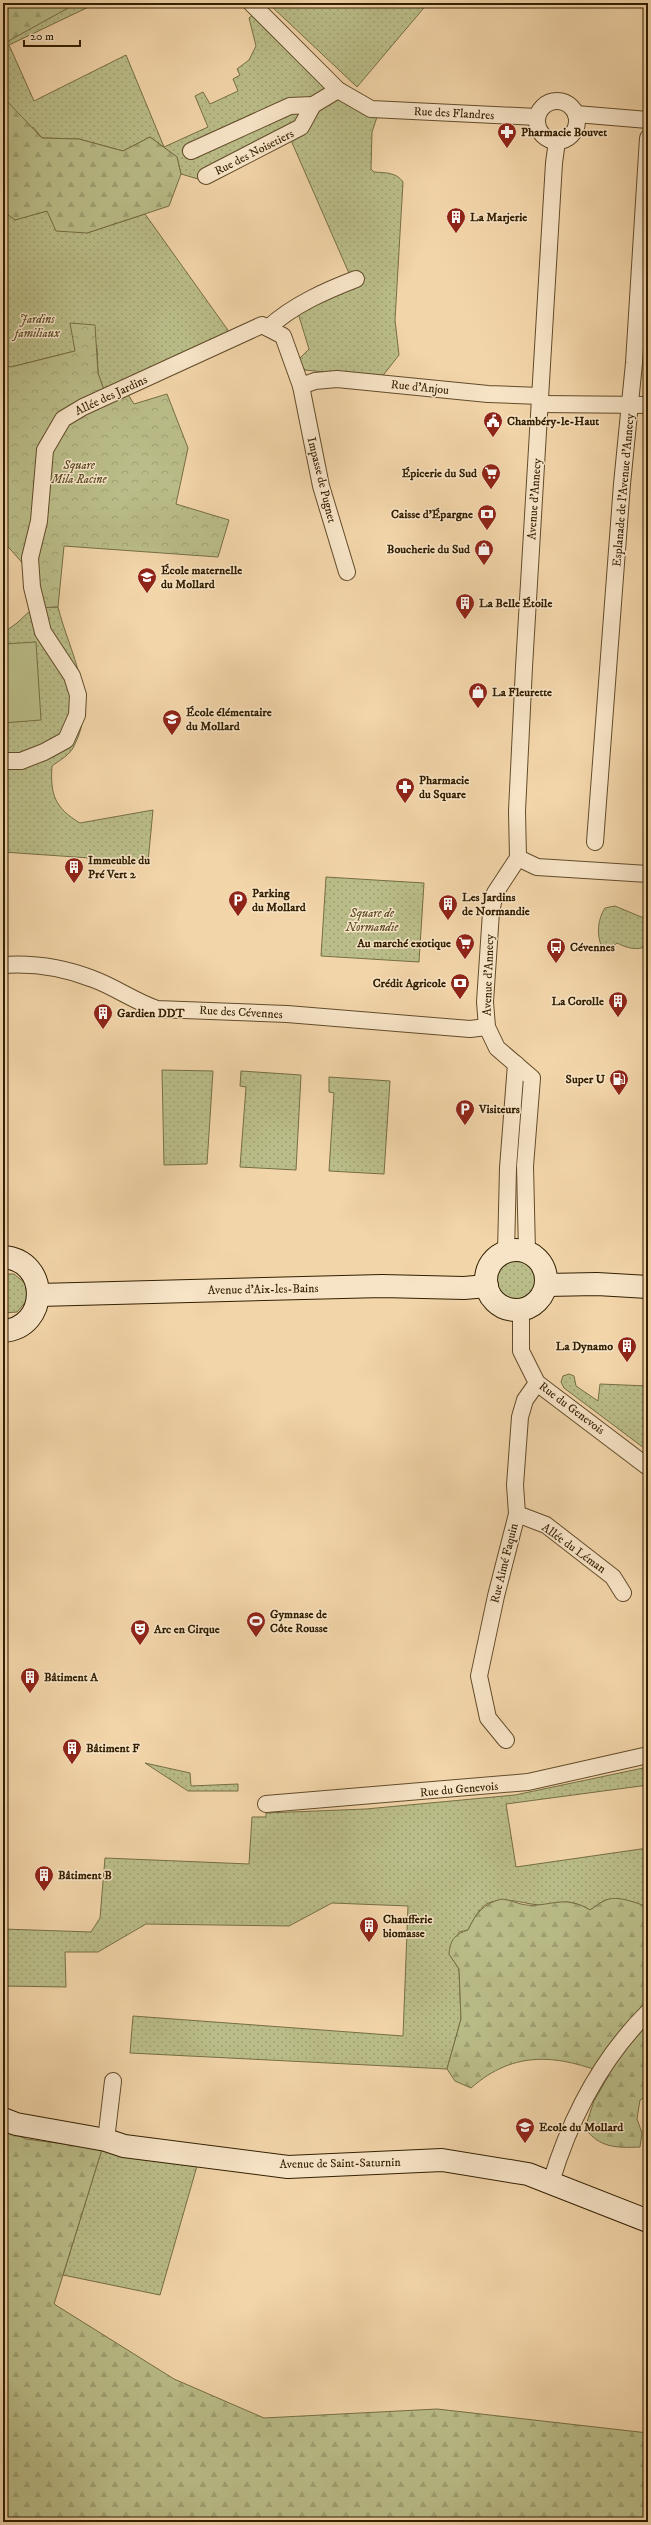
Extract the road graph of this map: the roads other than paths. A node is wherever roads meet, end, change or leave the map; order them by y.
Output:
1 (251, 3) edge
2 (338, 90) junction
3 (313, 105) junction
4 (576, 114) junction
5 (537, 117) junction
6 (648, 120) edge
7 (648, 138) edge
8 (557, 141) junction
9 (191, 151) dead end
10 (206, 176) dead end
11 (356, 279) dead end
12 (268, 328) junction
13 (301, 386) junction
14 (540, 400) junction
15 (630, 405) junction
16 (648, 405) edge
17 (347, 572) dead end
18 (3, 761) edge
19 (594, 842) dead end
20 (518, 858) junction
21 (648, 874) edge
22 (3, 965) edge
23 (487, 1027) junction
24 (516, 1252) junction
25 (3, 1257) edge
26 (546, 1285) junction
27 (487, 1286) junction
28 (648, 1286) edge
29 (39, 1295) junction
30 (521, 1310) junction
31 (3, 1331) edge
32 (537, 1383) junction
33 (648, 1466) edge
34 (517, 1514) junction
35 (623, 1593) dead end
36 (506, 1740) dead end
37 (648, 1755) edge
38 (266, 1804) dead end
39 (648, 2012) edge
40 (113, 2081) dead end
41 (3, 2120) edge
42 (106, 2140) junction
43 (551, 2182) junction
44 (648, 2221) edge

1 - 2 street
2 - 3 street, Rue des Noisetiers
2 - 5 street, Rue des Flandres
3 - 9 street, Rue des Noisetiers
3 - 10 street, Rue des Noisetiers
4 - 5 street
4 - 6 street
4 - 8 street
5 - 8 street
7 - 15 street, Esplanade de l'Avenue d'Annecy
8 - 14 street, Avenue d'Annecy
11 - 12 street
12 - 13 street
12 - 18 street, Allée des Jardins
13 - 14 street, Rue d'Anjou
13 - 17 street, Impasse de Pugnet
14 - 15 street, Rue d'Anjou
14 - 20 street, Avenue d'Annecy
15 - 16 street, Rue d'Anjou
15 - 19 street, Esplanade de l'Avenue d'Annecy
20 - 21 street
20 - 23 street, Avenue d'Annecy
22 - 23 street, Rue des Cévennes
23 - 24 street, Avenue d'Annecy
24 - 26 main road
24 - 27 main road
25 - 29 main road
26 - 28 main road
26 - 30 main road
27 - 29 main road, Avenue d'Aix-les-Bains
27 - 30 main road
29 - 31 main road
30 - 32 street, Rue du Genevois
32 - 33 street, Rue du Genevois
32 - 34 street, Rue Aimé Faquin
34 - 35 street, Allée du Léman
34 - 36 street, Rue Aimé Faquin
37 - 38 street, Rue du Genevois
39 - 43 street
40 - 42 street
41 - 42 main road, Avenue de Saint-Saturnin
42 - 43 main road, Avenue de Saint-Saturnin
43 - 44 main road, Avenue de Saint-Saturnin

